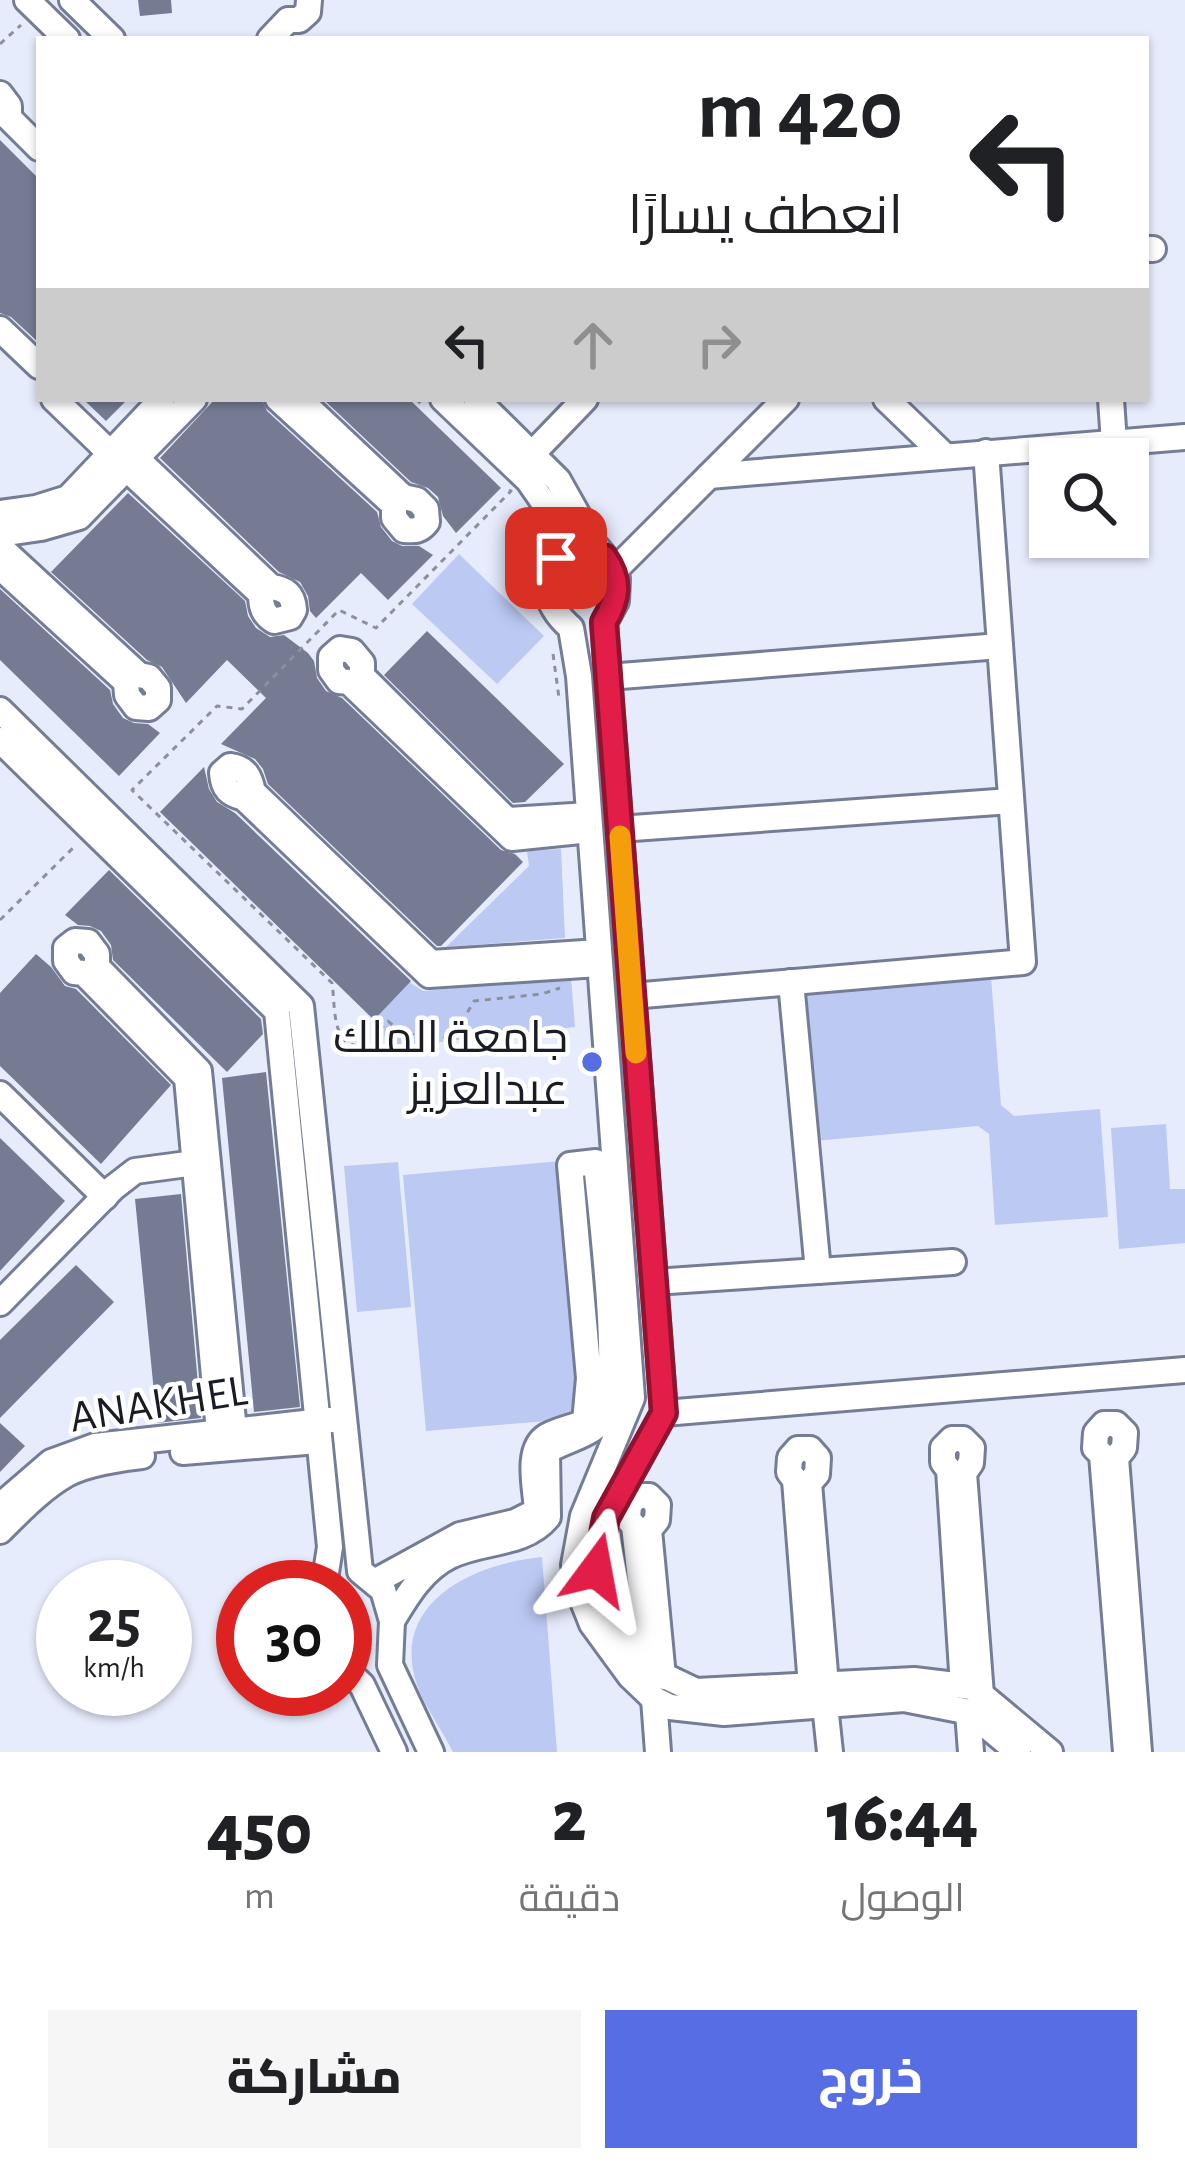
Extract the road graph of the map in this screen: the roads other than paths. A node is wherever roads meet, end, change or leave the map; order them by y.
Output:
1 (72, 0) edge
2 (282, 0) edge
3 (309, 0) edge
4 (27, 10) edge
5 (64, 36) edge
6 (109, 36) edge
7 (255, 36) edge
8 (273, 36) edge
9 (0, 94) edge
10 (0, 129) edge
11 (36, 145) edge
12 (36, 165) edge
13 (0, 329) edge
14 (0, 347) edge
15 (36, 363) edge
16 (36, 382) edge
17 (58, 402) edge
18 (76, 402) edge
19 (160, 402) edge
20 (190, 402) edge
21 (281, 402) edge
22 (301, 402) edge
23 (479, 402) edge
24 (563, 402) edge
25 (581, 402) edge
26 (783, 402) edge
27 (889, 402) edge
28 (1111, 402) edge
29 (437, 407) edge
30 (1185, 437) edge
31 (1114, 438) edge
32 (1149, 440) edge
33 (526, 449) junction
34 (1029, 449) edge
35 (986, 452) junction
36 (944, 455) junction
37 (123, 456) junction
38 (709, 476) junction
39 (0, 513) edge
40 (0, 534) edge
41 (0, 548) edge
42 (556, 558) junction
43 (609, 564) junction
44 (0, 567) edge
45 (604, 622) junction
46 (561, 632) junction
47 (1000, 646) junction
48 (608, 677) junction
49 (0, 710) edge
50 (0, 740) edge
51 (1011, 801) junction
52 (589, 815) junction
53 (619, 821) junction
54 (597, 924) junction
55 (627, 932) junction
56 (599, 958) junction
57 (791, 982) junction
58 (632, 996) junction
59 (0, 1094) edge
60 (0, 1113) edge
61 (195, 1163) junction
62 (100, 1201) junction
63 (953, 1262) dead end
64 (818, 1271) junction
65 (654, 1282) junction
66 (0, 1303) edge
67 (1185, 1370) edge
68 (664, 1413) junction
69 (345, 1419) junction
70 (317, 1431) junction
71 (227, 1432) junction
72 (0, 1506) edge
73 (0, 1531) edge
74 (327, 1560) edge
75 (364, 1560) edge
76 (372, 1574) edge
77 (372, 1580) edge
78 (392, 1624) junction
79 (372, 1643) edge
80 (659, 1688) junction
81 (818, 1695) junction
82 (974, 1704) junction
83 (372, 1706) edge
84 (394, 1752) edge
85 (431, 1752) edge
86 (658, 1752) edge
87 (673, 1752) edge
88 (814, 1752) edge
89 (830, 1752) edge
90 (971, 1752) edge
91 (986, 1752) edge
92 (1018, 1752) edge
93 (1050, 1752) edge
94 (1126, 1752) edge
95 (1139, 1752) edge

1 - 6 street
2 - 7 street
3 - 8 street
4 - 5 street
9 - 11 street
10 - 12 street
13 - 15 street
14 - 16 street
17 - 37 street
18 - 37 street
19 - 37 street
20 - 37 street
21 - 22 street
23 - 33 street
24 - 33 street
25 - 33 street
26 - 38 street
27 - 36 street
28 - 31 street
29 - 42 street
30 - 32 street
33 - 43 street
34 - 35 street
35 - 36 street
35 - 47 street
36 - 38 street
37 - 37 street
37 - 39 street
37 - 40 street
38 - 43 street
41 - 44 street
42 - 43 street
42 - 46 street
43 - 45 street
45 - 46 street
45 - 48 street
46 - 52 street
47 - 48 street
47 - 51 street
48 - 53 street
49 - 69 street
50 - 70 street
51 - 53 street
51 - 57 street
52 - 52 street
52 - 53 street
52 - 54 street
53 - 55 street
54 - 55 street
54 - 56 street
55 - 58 street
56 - 56 street
56 - 80 street
57 - 58 street
57 - 64 street
58 - 65 street
59 - 62 street
60 - 62 street
61 - 62 street
61 - 71 street
61 - 71 street
62 - 66 street
63 - 64 street
64 - 65 street
65 - 68 street
67 - 68 street
68 - 80 street
69 - 70 street, ANAKHEL
69 - 75 street
70 - 71 street, ANAKHEL
70 - 73 street
70 - 74 street
71 - 72 street, ANAKHEL
76 - 78 street
77 - 78 street
78 - 79 street
78 - 85 street
80 - 80 street
80 - 81 street
80 - 86 street
80 - 87 street
81 - 81 street
81 - 82 street
81 - 88 street
81 - 89 street
82 - 82 street
82 - 90 street
82 - 91 street
82 - 92 street
82 - 93 street
83 - 84 street
94 - 95 street

